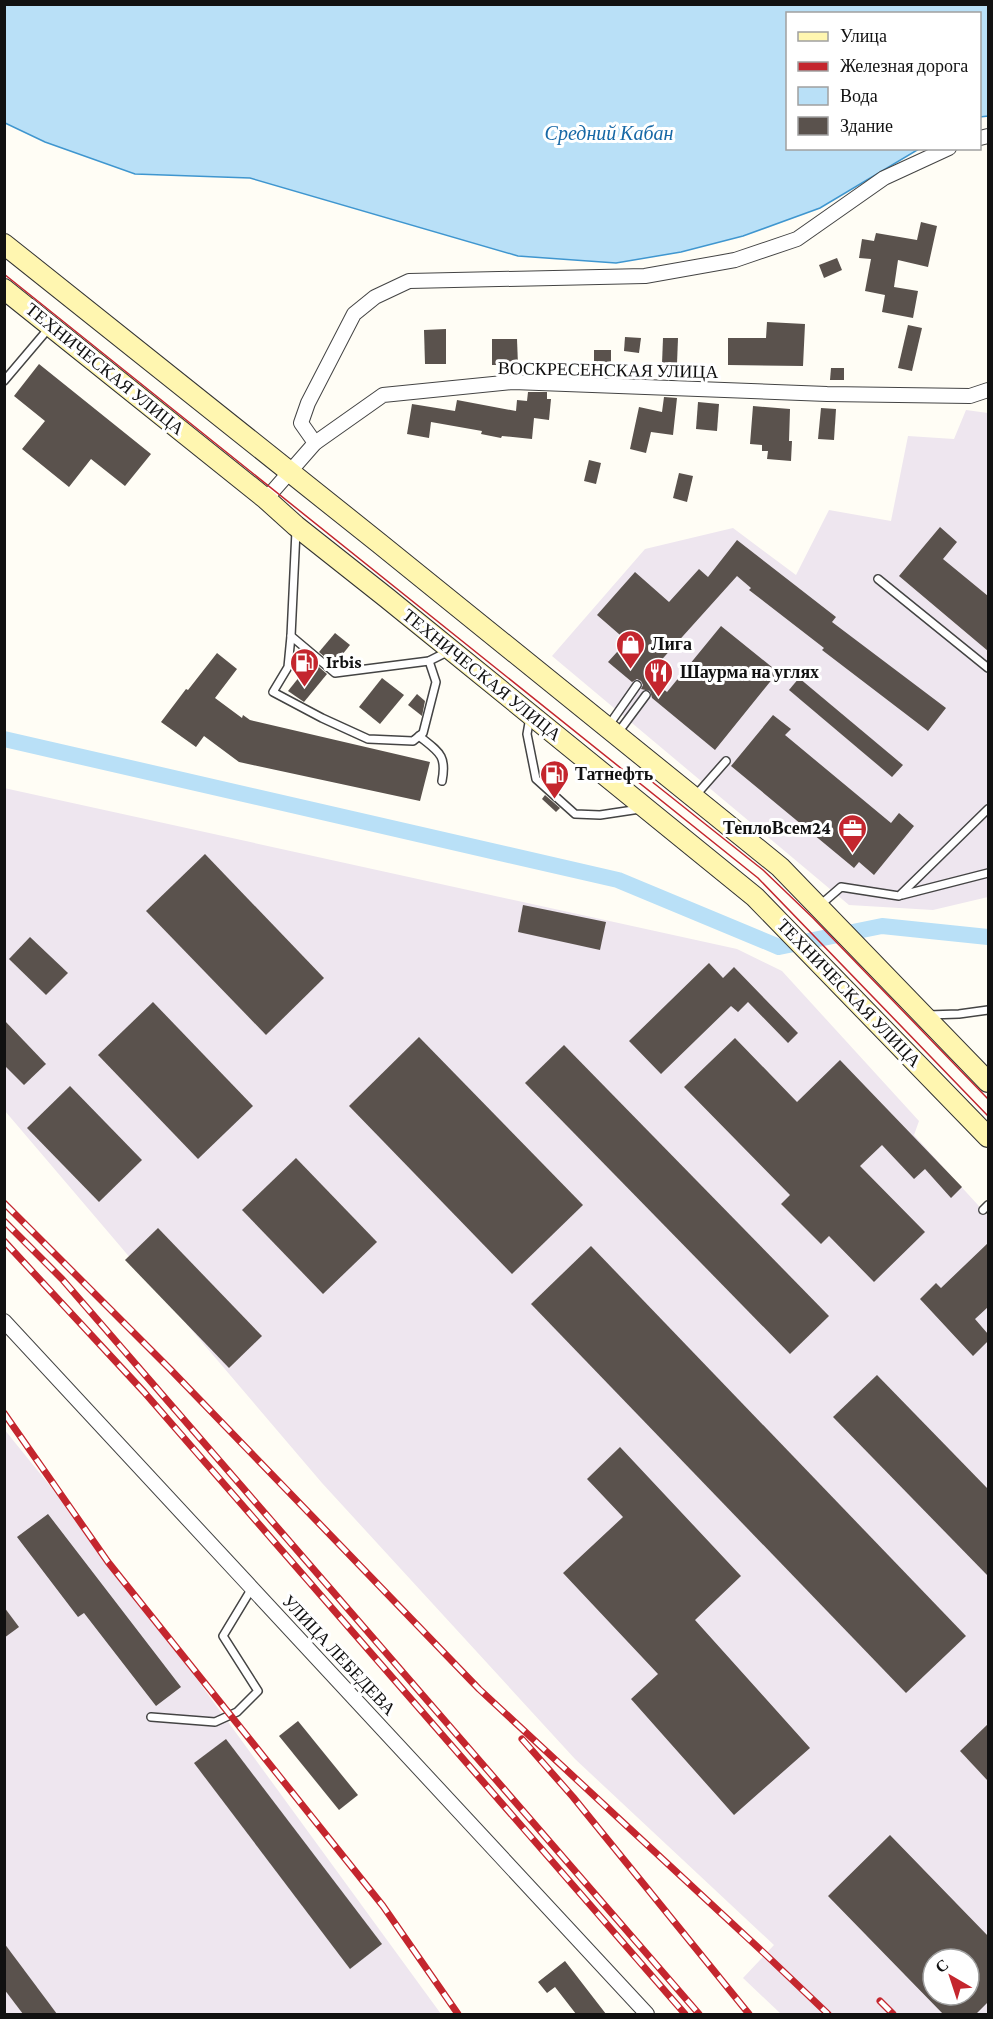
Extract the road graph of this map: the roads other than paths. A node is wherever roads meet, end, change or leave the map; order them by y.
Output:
1 (945, 150) edge
2 (4, 244) edge
3 (4, 289) edge
4 (51, 326) junction
5 (4, 381) edge
6 (988, 390) edge
7 (315, 443) junction
8 (290, 471) junction
9 (266, 499) junction
10 (296, 526) junction
11 (878, 579) dead end
12 (291, 636) junction
13 (450, 650) junction
14 (429, 661) junction
15 (988, 668) edge
16 (637, 685) dead end
17 (646, 695) dead end
18 (530, 714) junction
19 (612, 731) junction
20 (419, 736) junction
21 (726, 761) dead end
22 (442, 781) dead end
23 (694, 797) junction
24 (645, 808) junction
25 (988, 809) edge
26 (988, 873) edge
27 (877, 884) dead end
28 (869, 891) junction
29 (899, 896) junction
30 (823, 911) junction
31 (988, 1010) edge
32 (924, 1015) junction
33 (988, 1082) edge
34 (988, 1137) edge
35 (4, 1321) edge
36 (252, 1588) junction
37 (151, 1717) dead end
38 (647, 2014) edge

1 - 7 street
2 - 8 main road, ТЕХНИЧЕСКАЯ УЛИЦА
3 - 4 main road, ТЕХНИЧЕСКАЯ УЛИЦА
4 - 5 lane
4 - 9 main road, ТЕХНИЧЕСКАЯ УЛИЦА
6 - 7 street, ВОСКРЕСЕНСКАЯ УЛИЦА
7 - 8 street, ВОСКРЕСЕНСКАЯ УЛИЦА
8 - 9 street, ВОСКРЕСЕНСКАЯ УЛИЦА
8 - 19 main road, ТЕХНИЧЕСКАЯ УЛИЦА
9 - 10 main road, ТЕХНИЧЕСКАЯ УЛИЦА
10 - 12 lane
10 - 13 main road, ТЕХНИЧЕСКАЯ УЛИЦА
11 - 15 lane
12 - 14 lane
12 - 20 lane
13 - 14 lane
13 - 18 main road, ТЕХНИЧЕСКАЯ УЛИЦА
14 - 20 lane
16 - 19 lane
17 - 19 lane
18 - 24 main road, ТЕХНИЧЕСКАЯ УЛИЦА
18 - 24 lane
19 - 23 main road, ТЕХНИЧЕСКАЯ УЛИЦА
20 - 22 lane
21 - 23 lane
23 - 30 main road, ТЕХНИЧЕСКАЯ УЛИЦА
24 - 34 main road, ТЕХНИЧЕСКАЯ УЛИЦА
25 - 29 lane
26 - 29 lane
27 - 28 lane
28 - 29 lane
28 - 30 lane
30 - 32 main road, ТЕХНИЧЕСКАЯ УЛИЦА
31 - 32 lane
32 - 33 main road, ТЕХНИЧЕСКАЯ УЛИЦА
35 - 36 street, УЛИЦА ЛЕБЕДЕВА
36 - 37 lane
36 - 38 street, УЛИЦА ЛЕБЕДЕВА

